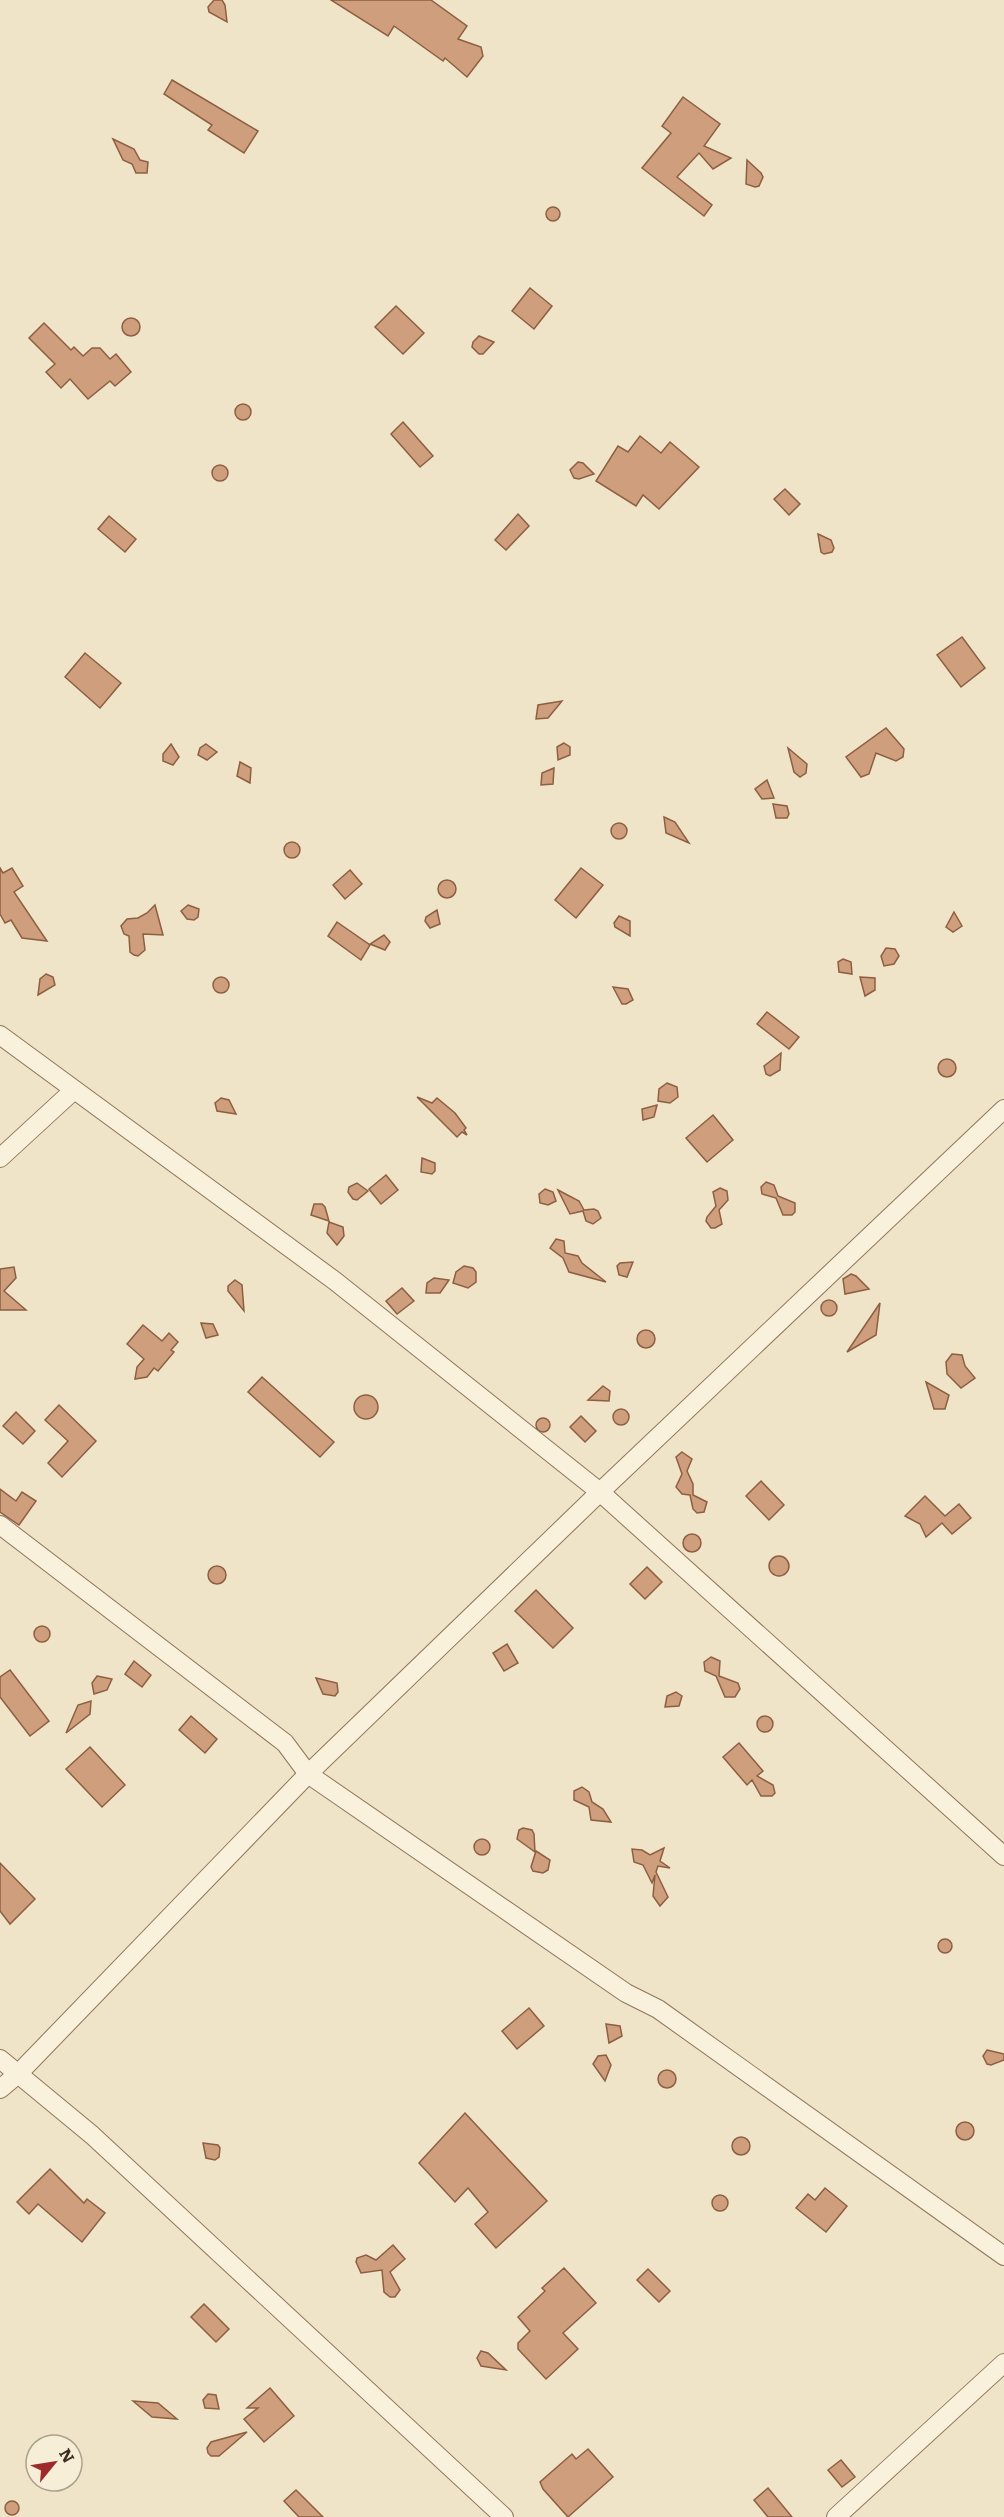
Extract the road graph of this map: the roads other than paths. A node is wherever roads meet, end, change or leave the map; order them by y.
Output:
1 (0, 1035) edge
2 (74, 1090) junction
3 (1004, 1109) edge
4 (0, 1158) edge
5 (600, 1492) junction
6 (0, 1525) edge
7 (308, 1774) junction
8 (1004, 1856) edge
9 (0, 2059) edge
10 (18, 2074) junction
11 (0, 2089) edge
12 (1004, 2256) edge
13 (1004, 2363) edge
14 (504, 2517) edge
15 (836, 2517) edge

1 - 2 street
2 - 4 street
2 - 5 street
3 - 5 street
5 - 7 street
5 - 8 street
6 - 7 street
7 - 10 street
7 - 12 street
9 - 10 street
10 - 11 street
10 - 14 street
13 - 15 street

